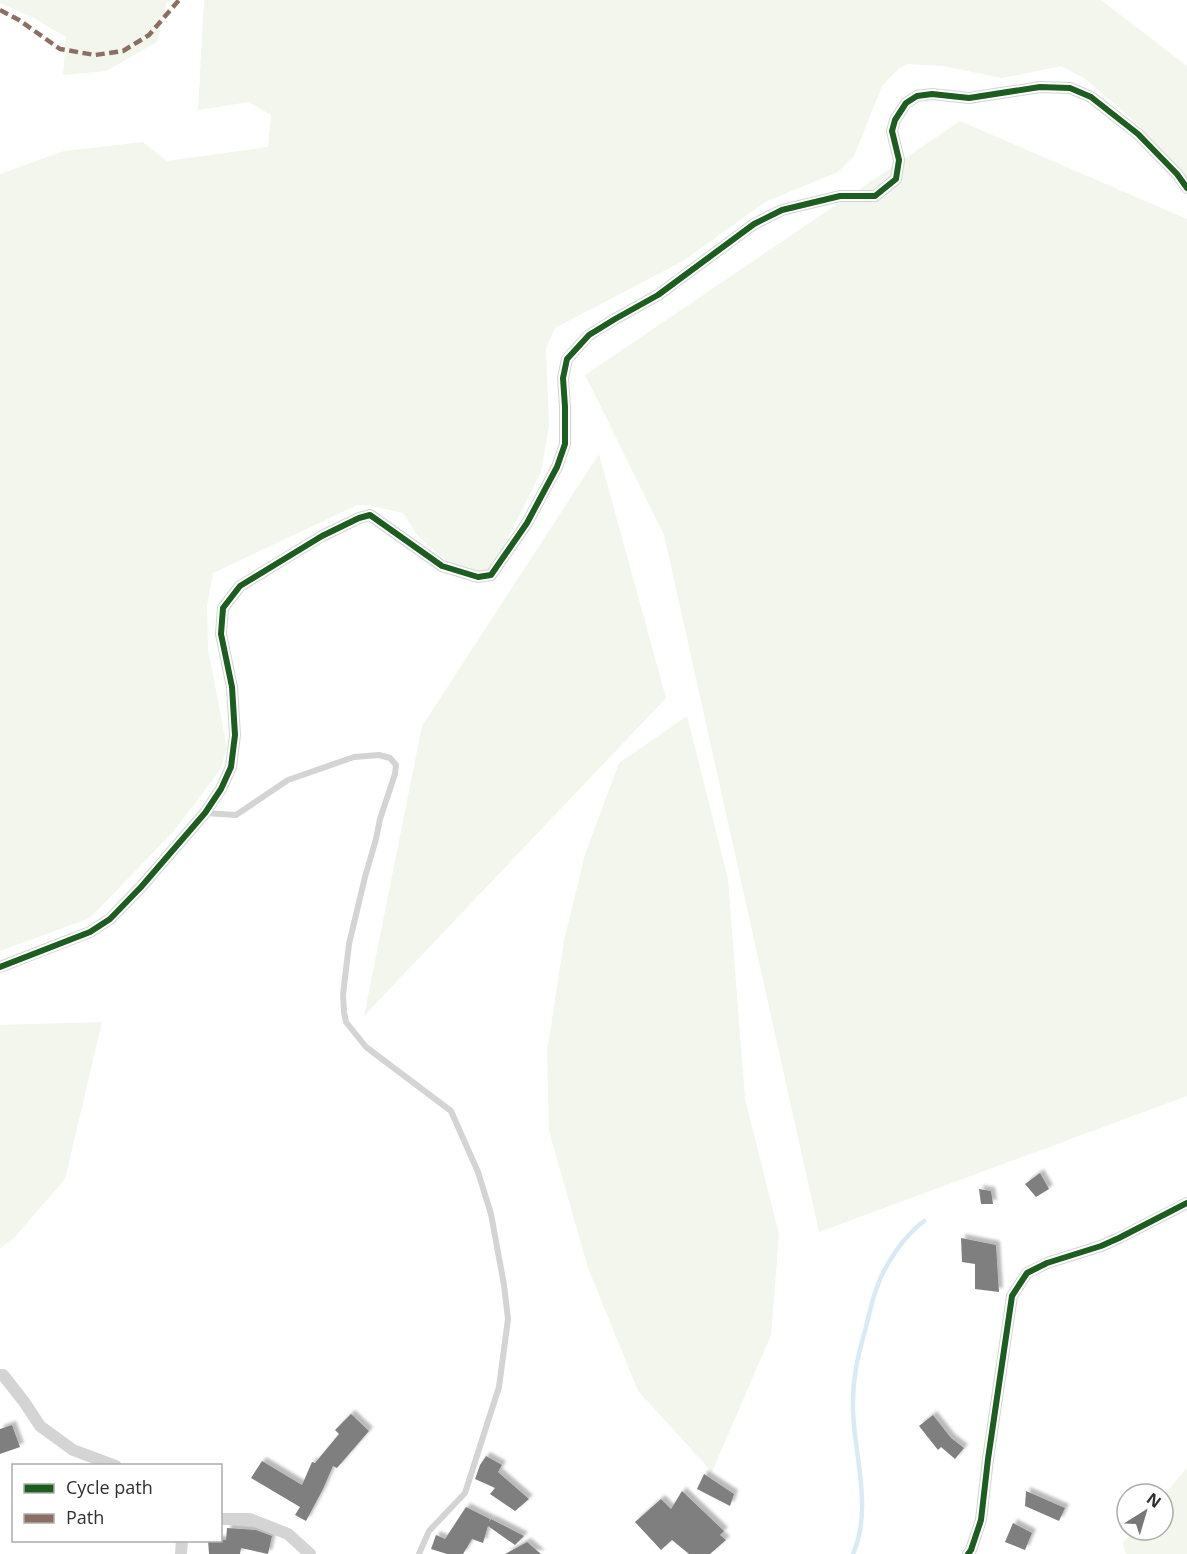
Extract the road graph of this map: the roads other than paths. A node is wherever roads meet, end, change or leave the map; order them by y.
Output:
1 (1187, 188) edge
2 (205, 813) junction
3 (0, 967) edge
4 (1187, 1203) edge
5 (0, 1375) edge
6 (111, 1464) edge
7 (222, 1509) edge
8 (234, 1518) junction
9 (222, 1519) edge
10 (310, 1554) edge
11 (419, 1554) edge
12 (968, 1554) edge

1 - 2 street
2 - 3 street
2 - 11 lane
4 - 12 street
5 - 6 street
7 - 8 street
8 - 9 street
8 - 10 street

